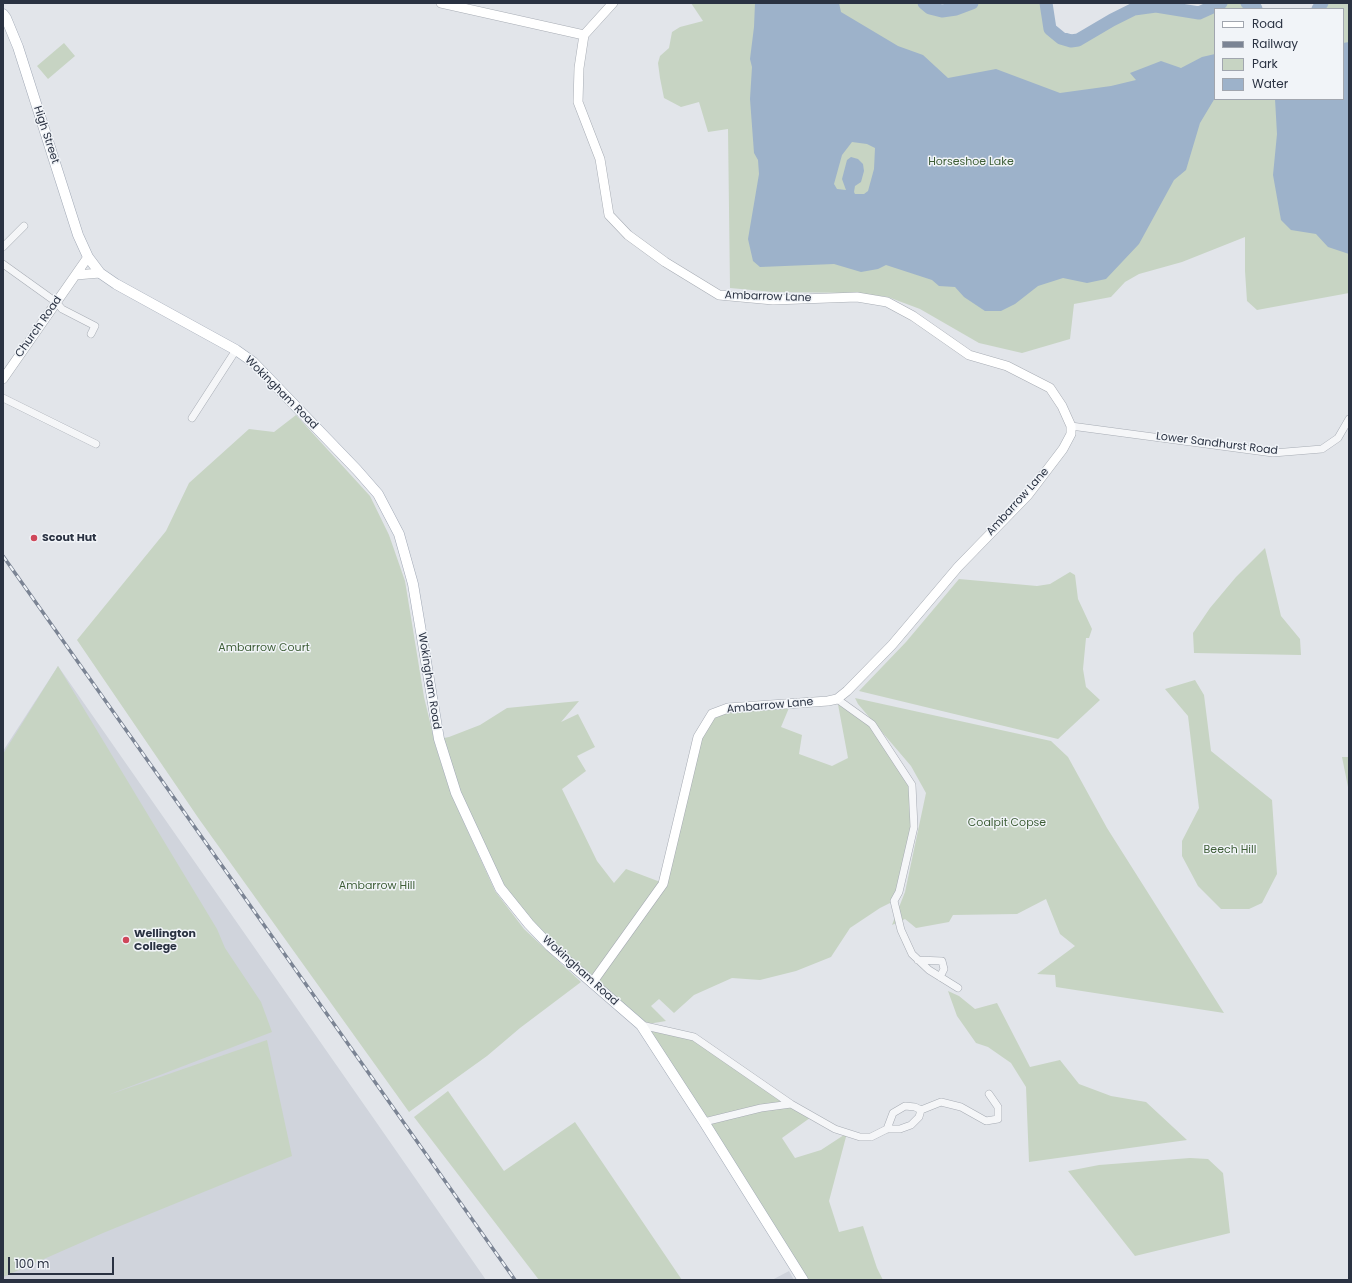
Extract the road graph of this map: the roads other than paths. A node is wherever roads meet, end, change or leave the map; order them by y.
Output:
1 (440, 3) edge
2 (613, 3) edge
3 (3, 14) edge
4 (584, 35) junction
5 (24, 226) dead end
6 (3, 248) edge
7 (88, 257) junction
8 (3, 264) edge
9 (100, 272) junction
10 (76, 275) junction
11 (56, 302) junction
12 (91, 334) dead end
13 (236, 350) junction
14 (3, 379) edge
15 (3, 398) edge
16 (192, 418) dead end
17 (1349, 419) edge
18 (1071, 426) junction
19 (96, 444) dead end
20 (837, 699) junction
21 (918, 960) junction
22 (940, 977) junction
23 (592, 983) junction
24 (958, 988) dead end
25 (641, 1025) junction
26 (989, 1094) dead end
27 (791, 1104) junction
28 (921, 1110) junction
29 (704, 1122) junction
30 (887, 1129) junction
31 (803, 1280) edge

1 - 4 street
2 - 4 street
3 - 7 main road, High Street
4 - 18 street, Ambarrow Lane
5 - 6 street
7 - 9 main road, Wokingham Road
7 - 10 street, Church Road
8 - 11 street
9 - 10 street
9 - 13 main road, Wokingham Road
10 - 11 street, Church Road
11 - 12 street
11 - 14 street, Church Road
13 - 16 street
13 - 23 main road, Wokingham Road
15 - 19 street
17 - 18 street, Lower Sandhurst Road
18 - 20 street, Ambarrow Lane
20 - 21 street
20 - 23 street, Ambarrow Lane
21 - 22 street
21 - 22 street
22 - 24 street
23 - 25 main road, Wokingham Road
25 - 27 street
25 - 29 main road, Wokingham Road
26 - 28 street
27 - 29 street
27 - 30 street
28 - 30 street
28 - 30 street
29 - 31 main road, Wokingham Road

